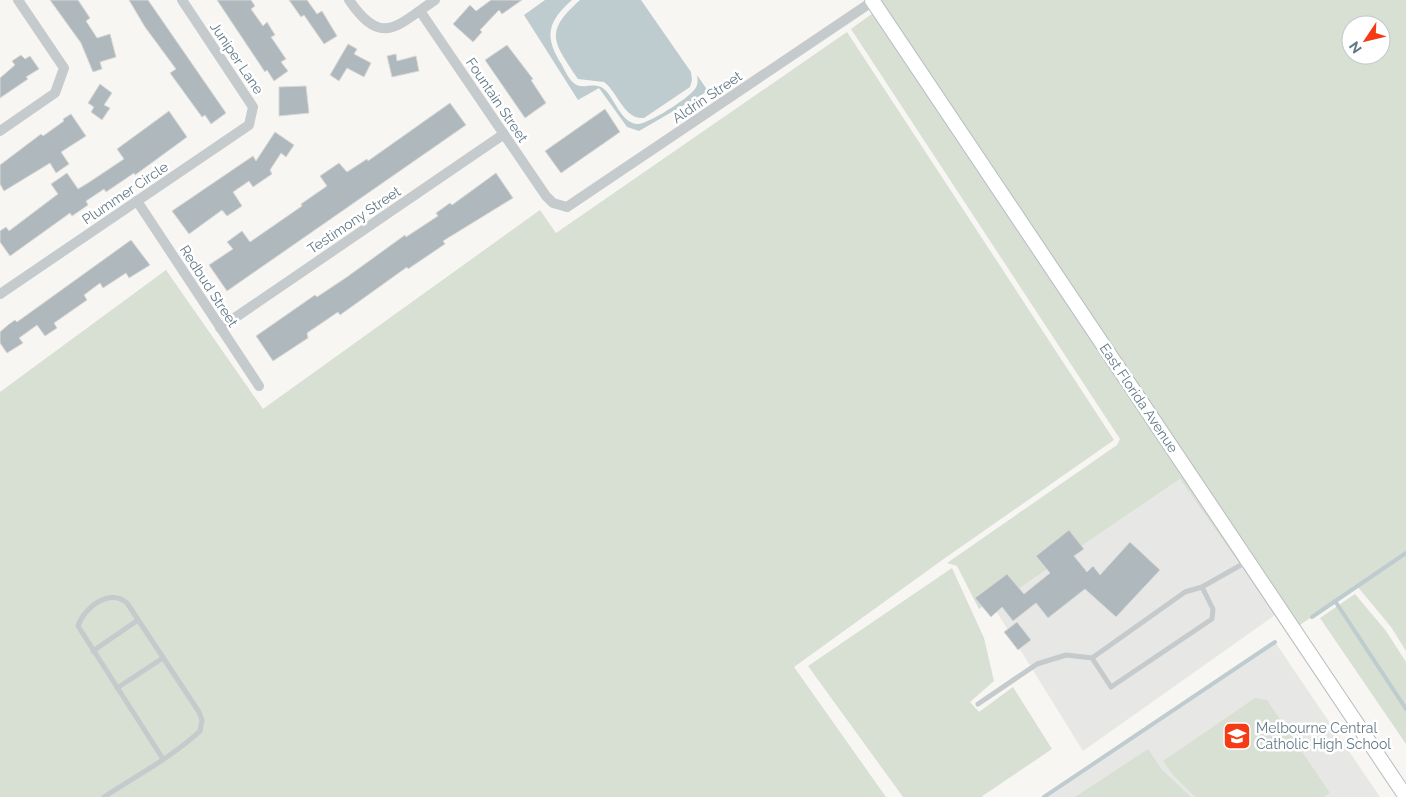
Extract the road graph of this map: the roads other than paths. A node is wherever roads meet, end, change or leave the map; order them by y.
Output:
1 (18, 0) edge
2 (182, 0) edge
3 (349, 0) edge
4 (435, 0) edge
5 (873, 0) edge
6 (420, 11) junction
7 (253, 107) joint
8 (0, 131) edge
9 (504, 134) junction
10 (137, 201) junction
11 (553, 203) joint
12 (0, 294) edge
13 (220, 328) junction
14 (258, 386) dead end
15 (1248, 561) junction
16 (1202, 587) junction
17 (138, 620) junction
18 (93, 651) junction
19 (163, 658) junction
20 (1092, 658) junction
21 (118, 688) junction
22 (978, 704) dead end
23 (163, 759) junction
24 (104, 797) edge
25 (1406, 797) edge

1 - 8 street
2 - 7 street, Juniper Lane
3 - 6 street
4 - 6 street
5 - 11 street, Aldrin Street
5 - 15 street, East Florida Avenue
6 - 9 street, Fountain Street
7 - 10 street, Plummer Circle
9 - 11 street, Fountain Street
9 - 13 street, Testimony Street
10 - 12 street, Plummer Circle
10 - 13 street, Redbud Street
13 - 14 street, Redbud Street
15 - 16 lane
15 - 25 street, East Florida Avenue
16 - 20 lane
16 - 20 lane
17 - 18 lane
17 - 18 lane
17 - 19 lane
18 - 21 lane
19 - 21 lane
19 - 23 lane
20 - 22 lane
21 - 23 lane
23 - 24 lane

